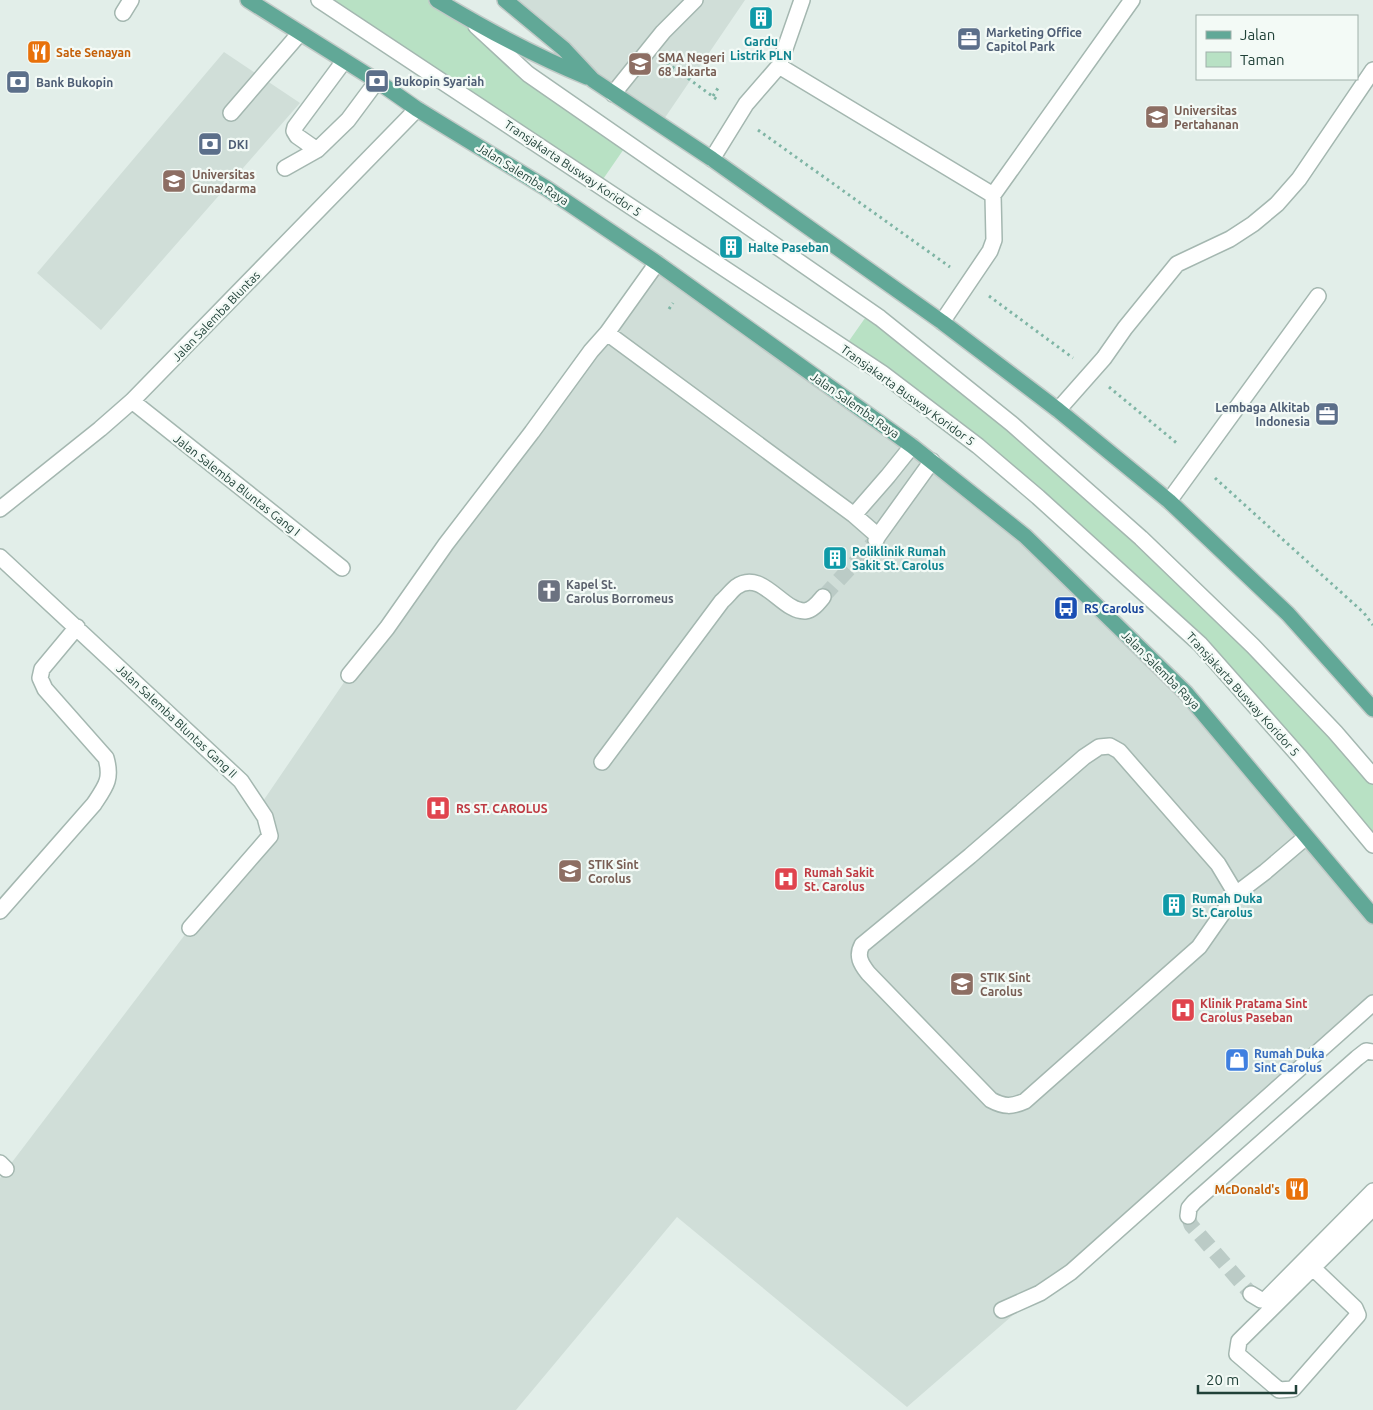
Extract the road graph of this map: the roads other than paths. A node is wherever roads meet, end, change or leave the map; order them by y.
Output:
1 (248, 0) edge
2 (319, 0) edge
3 (436, 0) edge
4 (447, 0) edge
5 (505, 0) edge
6 (695, 0) edge
7 (802, 0) edge
8 (1132, 0) edge
9 (471, 21) junction
10 (300, 33) junction
11 (344, 61) junction
12 (779, 66) junction
13 (1373, 70) edge
14 (593, 80) junction
15 (377, 81) junction
16 (613, 94) junction
17 (417, 109) junction
18 (231, 113) dead end
19 (317, 150) junction
20 (712, 159) junction
21 (285, 168) dead end
22 (994, 196) junction
23 (657, 262) junction
24 (1318, 296) dead end
25 (942, 322) junction
26 (607, 333) junction
27 (132, 402) junction
28 (1058, 410) junction
29 (912, 446) junction
30 (932, 461) junction
31 (1170, 501) junction
32 (0, 508) edge
33 (854, 515) junction
34 (0, 557) edge
35 (342, 568) dead end
36 (823, 597) tunnel mouth
37 (77, 627) junction
38 (349, 675) dead end
39 (1373, 709) edge
40 (602, 762) dead end
41 (1373, 776) edge
42 (1306, 837) junction
43 (1373, 845) edge
44 (1236, 894) junction
45 (0, 911) edge
46 (1373, 916) edge
47 (190, 928) dead end
48 (1373, 1003) edge
49 (1373, 1052) edge
50 (1373, 1191) edge
51 (1373, 1208) edge
52 (1188, 1216) dead end
53 (1313, 1268) junction
54 (1251, 1294) dead end
55 (1002, 1310) dead end

1 - 10 main road, Jalan Salemba Raya
2 - 43 street, Transjakarta Busway Koridor 5
3 - 9 main road
4 - 9 street
5 - 14 main road
6 - 16 street
7 - 12 street
8 - 22 street
9 - 14 main road
9 - 41 street
10 - 11 main road, Jalan Salemba Raya
10 - 18 street
11 - 15 main road, Jalan Salemba Raya
11 - 19 street
12 - 20 street
12 - 22 street
13 - 28 street
14 - 16 main road
15 - 17 main road, Jalan Salemba Raya
15 - 19 street
16 - 20 main road
17 - 23 main road, Jalan Salemba Raya
17 - 27 street, Jalan Salemba Bluntas
19 - 21 street
20 - 25 main road
22 - 25 street
23 - 26 street
23 - 29 main road, Jalan Salemba Raya
24 - 31 street
25 - 28 main road
26 - 33 street
26 - 38 street
27 - 32 street, Jalan Salemba Bluntas
27 - 35 street, Jalan Salemba Bluntas Gang I
28 - 31 main road
29 - 30 main road, Jalan Salemba Raya
29 - 33 street
30 - 33 street
30 - 42 main road, Jalan Salemba Raya
31 - 39 main road
34 - 37 street, Jalan Salemba Bluntas Gang II
36 - 40 street
37 - 45 street
37 - 47 street, Jalan Salemba Bluntas Gang II
42 - 44 street
42 - 46 main road, Jalan Salemba Raya
44 - 44 street
48 - 55 street
49 - 52 street
50 - 54 street
51 - 53 street
53 - 53 street

